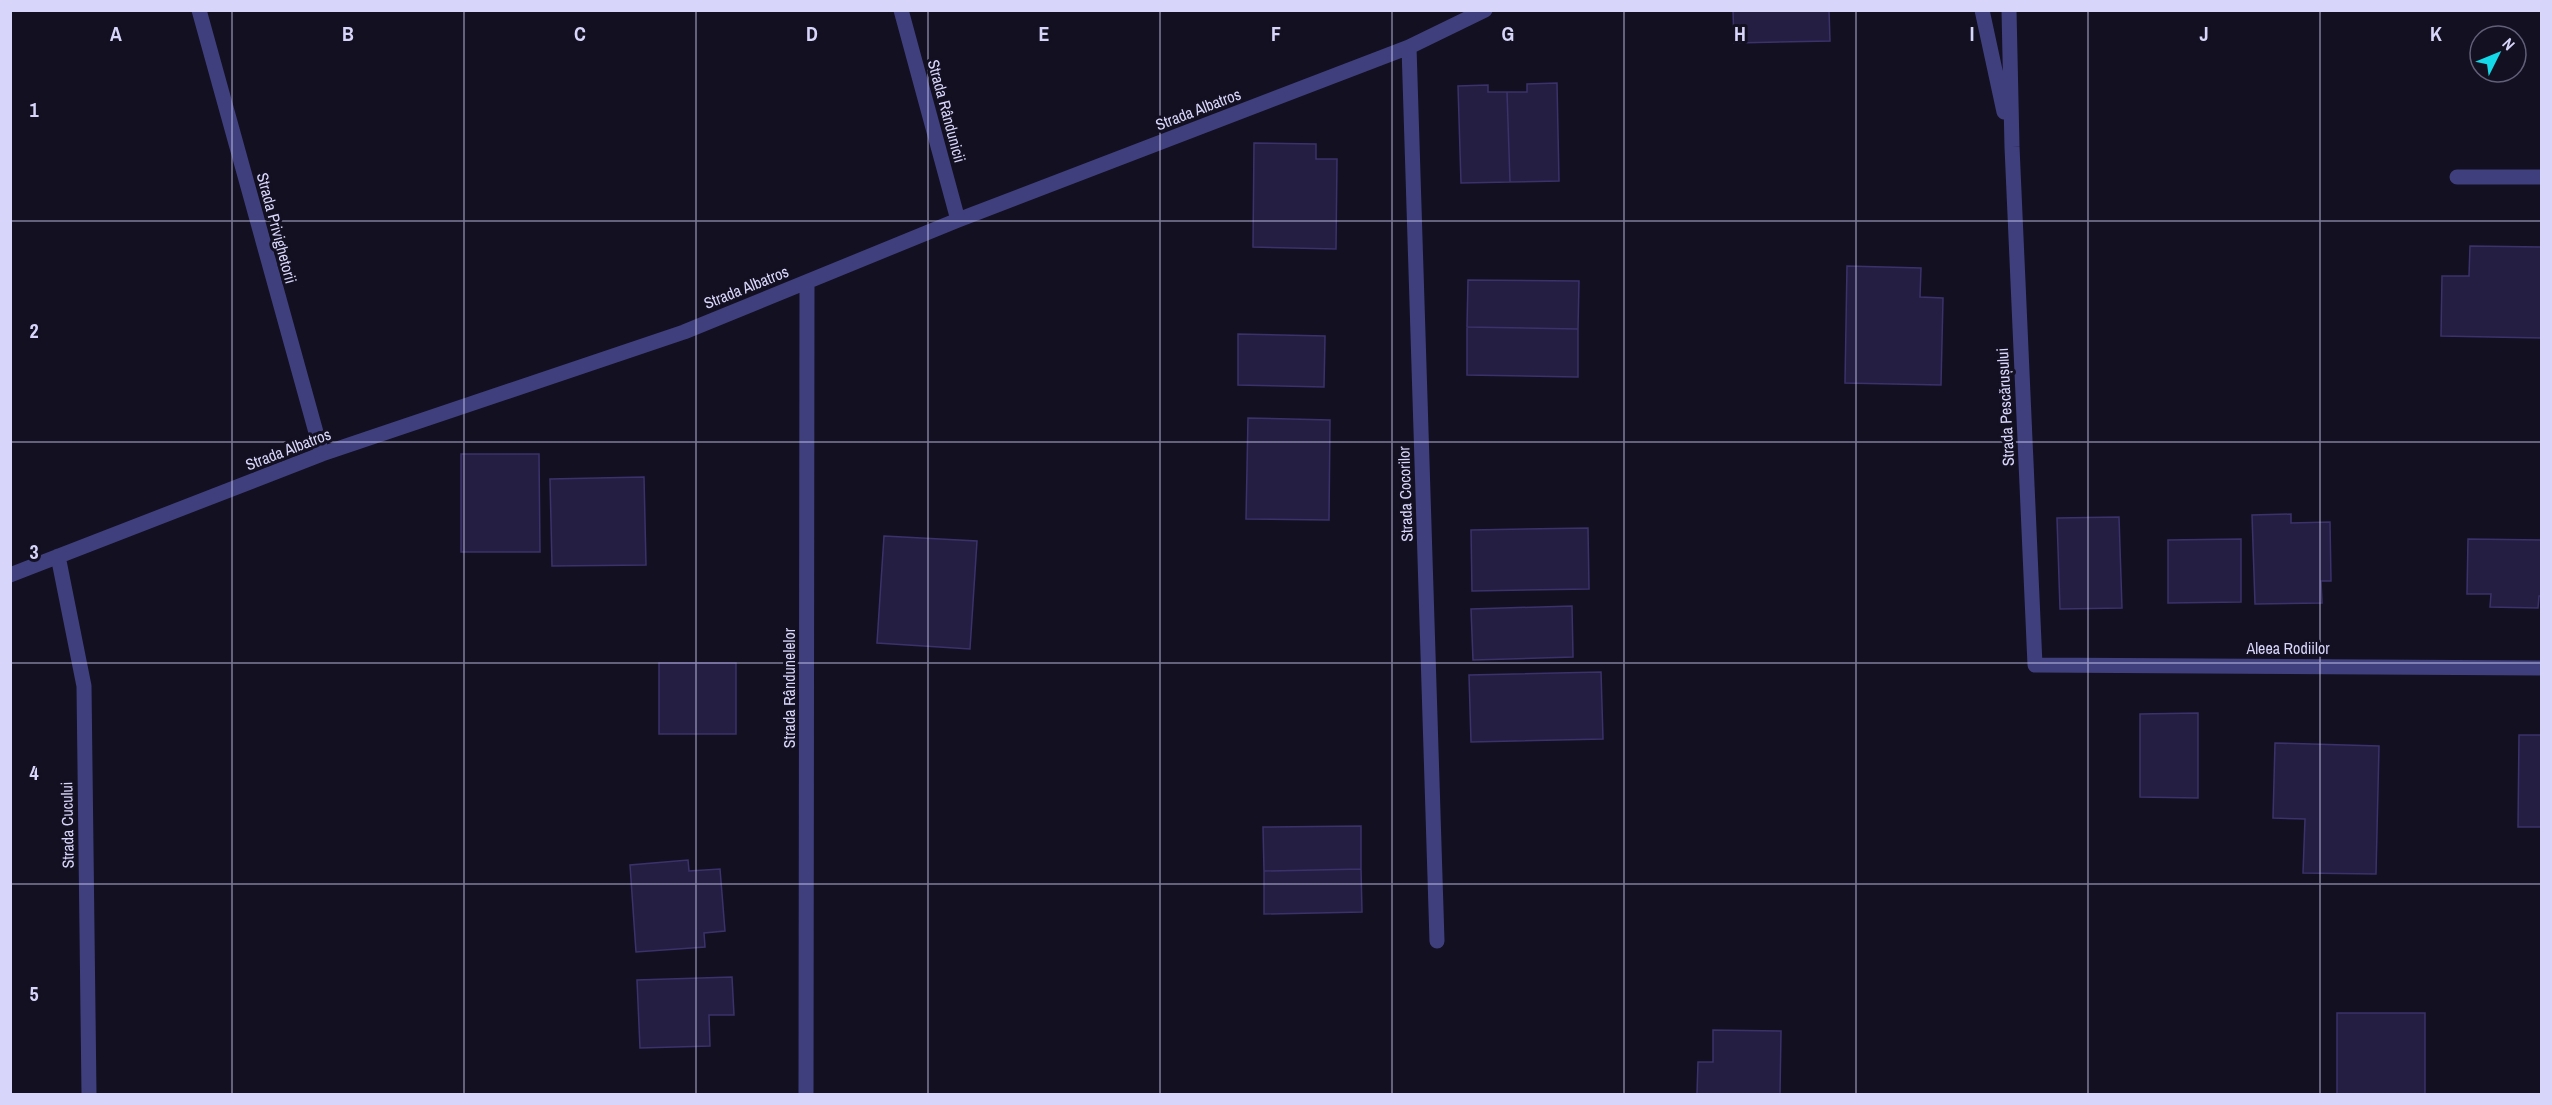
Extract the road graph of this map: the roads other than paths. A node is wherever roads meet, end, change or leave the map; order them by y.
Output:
1 (199, 10) edge
2 (901, 10) edge
3 (1485, 10) edge
4 (1982, 10) edge
5 (2009, 10) edge
6 (1409, 46) junction
7 (2012, 147) junction
8 (2457, 177) dead end
9 (2541, 177) edge
10 (958, 220) junction
11 (807, 282) junction
12 (322, 454) junction
13 (58, 556) junction
14 (10, 575) edge
15 (2035, 665) joint
16 (2541, 668) edge
17 (1437, 940) dead end
18 (89, 1095) edge
19 (806, 1095) edge

1 - 12 street, Strada Privighetorii
2 - 10 street, Strada Rândunicii
3 - 6 street, Strada Albatros
4 - 7 street, Strada Pescărușului
5 - 7 street, Strada Pescărușului
6 - 10 street, Strada Albatros
6 - 17 street, Strada Cocorilor
7 - 15 street, Strada Pescărușului
8 - 9 street
10 - 11 street, Strada Albatros
11 - 12 street, Strada Albatros
11 - 19 street, Strada Rândunelelor
12 - 13 street, Strada Albatros
13 - 14 street, Strada Albatros
13 - 18 street, Strada Cucului
15 - 16 street, Aleea Rodiilor

